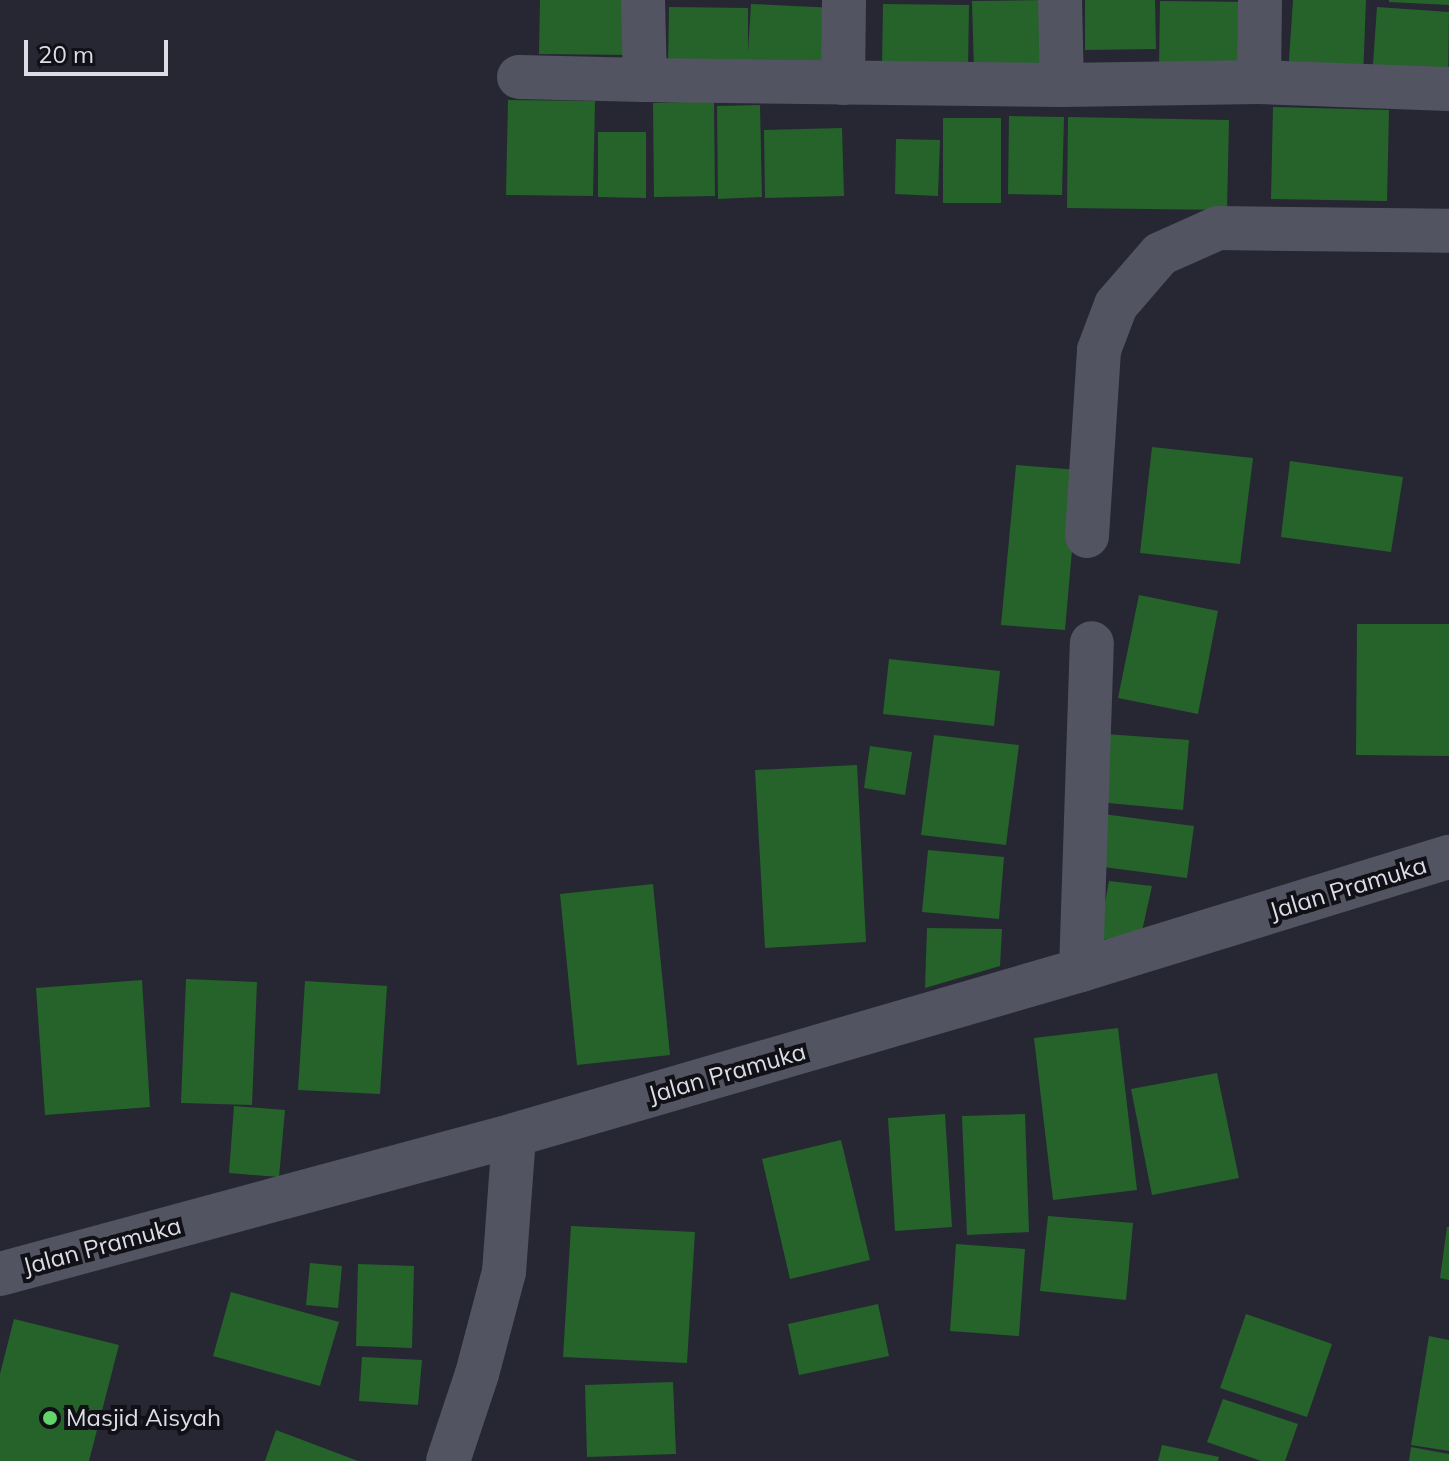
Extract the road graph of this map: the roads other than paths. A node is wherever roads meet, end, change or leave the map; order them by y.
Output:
1 (643, 0) edge
2 (844, 0) edge
3 (1060, 0) edge
4 (1260, 0) edge
5 (519, 77) dead end
6 (645, 80) junction
7 (1259, 82) junction
8 (843, 83) junction
9 (1062, 85) junction
10 (1449, 89) edge
11 (1449, 231) edge
12 (1087, 536) dead end
13 (1092, 643) dead end
14 (1449, 857) edge
15 (1081, 970) junction
16 (514, 1135) junction
17 (0, 1274) edge
18 (448, 1461) edge

1 - 6 street
2 - 8 street
3 - 9 street
4 - 7 street
5 - 6 street
6 - 8 street
7 - 9 street
7 - 10 street
8 - 9 street
11 - 12 street
13 - 15 street
14 - 15 street, Jalan Pramuka
15 - 16 street, Jalan Pramuka
16 - 17 street, Jalan Pramuka
16 - 18 street

